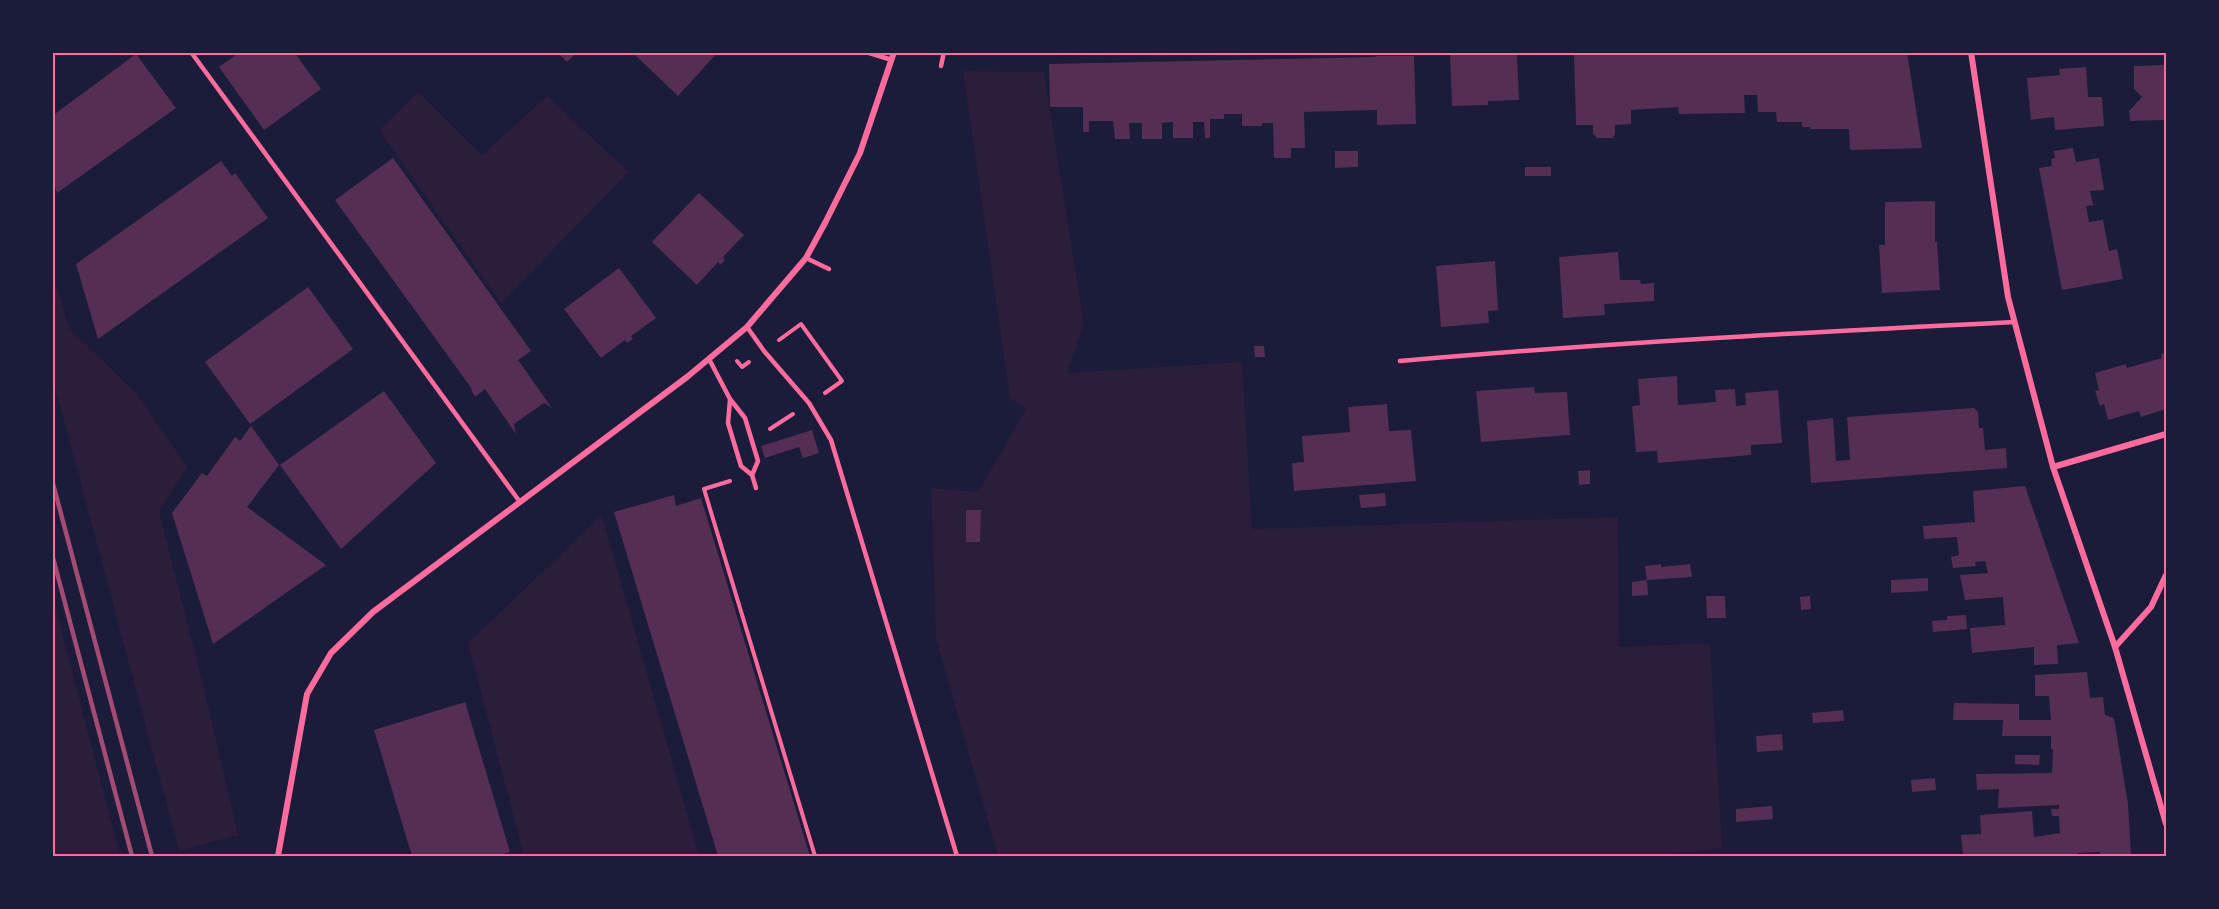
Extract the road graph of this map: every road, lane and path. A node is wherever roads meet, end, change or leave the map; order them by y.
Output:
1 (191, 52) edge
2 (866, 52) edge
3 (894, 52) edge
4 (944, 52) edge
5 (1971, 52) edge
6 (892, 60) junction
7 (941, 66) dead end
8 (806, 258) junction
9 (829, 269) dead end
10 (2015, 322) junction
11 (747, 327) junction
12 (709, 359) junction
13 (1400, 361) dead end
14 (730, 399) junction
15 (2166, 434) edge
16 (2053, 467) junction
17 (752, 475) junction
18 (756, 488) dead end
19 (520, 502) junction
20 (2166, 575) edge
21 (2115, 647) junction
22 (2166, 824) edge
23 (278, 856) edge
24 (815, 856) edge
25 (957, 856) edge

1 - 19 lane
2 - 6 lane
3 - 6 street
4 - 7 lane
5 - 10 street
6 - 8 street
8 - 9 lane
8 - 11 street
10 - 13 lane
10 - 16 street
11 - 12 street
11 - 25 lane
12 - 14 lane
12 - 19 street
14 - 17 lane
14 - 17 lane
15 - 16 street
16 - 21 street
17 - 18 lane
17 - 24 path
19 - 23 street
20 - 21 street
21 - 22 street

